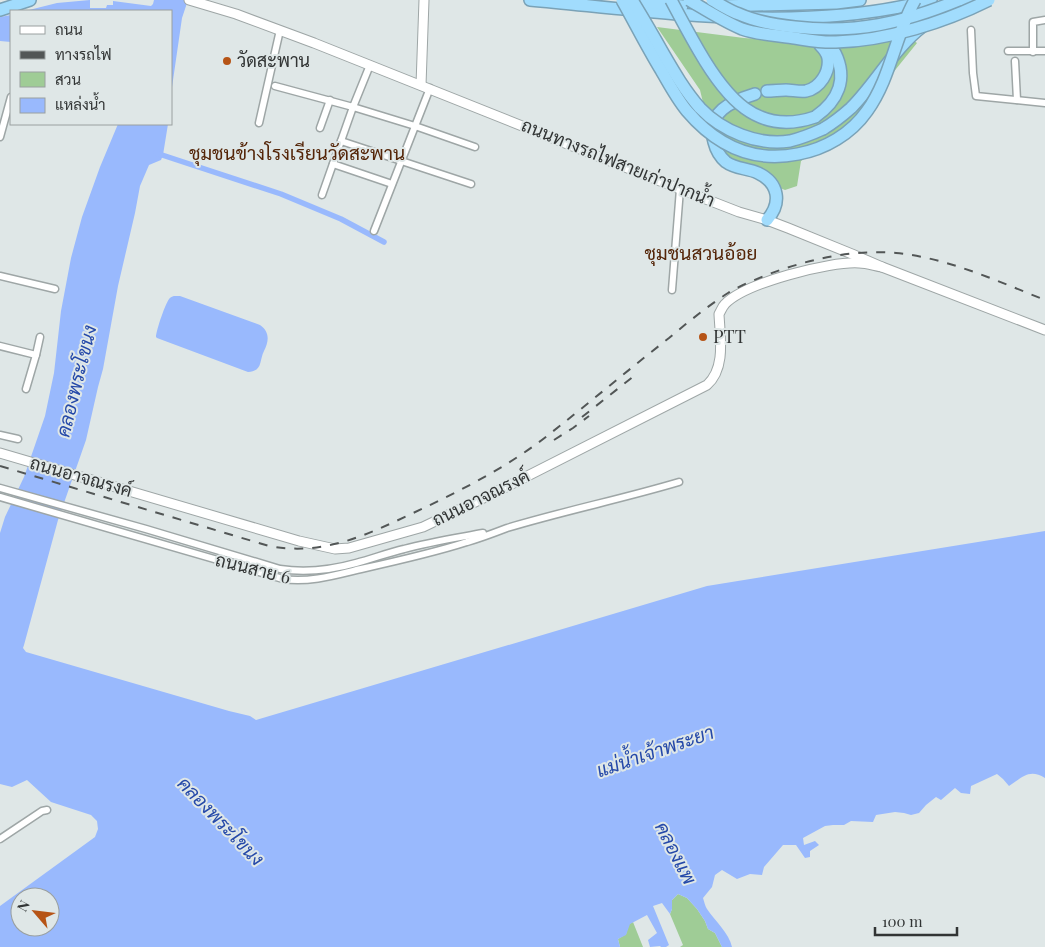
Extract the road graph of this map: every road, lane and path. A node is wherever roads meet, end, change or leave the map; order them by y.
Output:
1 (30, 0) edge
2 (191, 0) edge
3 (424, 0) edge
4 (530, 0) edge
5 (622, 0) edge
6 (630, 0) edge
7 (671, 0) edge
8 (689, 0) edge
9 (712, 0) edge
10 (860, 0) edge
11 (915, 0) edge
12 (931, 0) edge
13 (955, 0) edge
14 (959, 0) edge
15 (977, 0) edge
16 (989, 0) edge
17 (0, 10) edge
18 (695, 15) junction
19 (1045, 20) edge
20 (922, 27) junction
21 (280, 30) junction
22 (971, 30) dead end
23 (804, 33) junction
24 (1008, 51) dead end
25 (1033, 52) junction
26 (1045, 52) edge
27 (1015, 61) dead end
28 (370, 65) junction
29 (420, 85) junction
30 (275, 86) dead end
31 (430, 88) junction
32 (330, 100) junction
33 (1017, 100) junction
34 (10, 101) edge
35 (1045, 103) edge
36 (354, 107) junction
37 (259, 123) dead end
38 (415, 126) junction
39 (320, 128) dead end
40 (0, 137) edge
41 (341, 141) junction
42 (475, 147) dead end
43 (402, 160) junction
44 (334, 164) junction
45 (392, 184) junction
46 (471, 184) dead end
47 (680, 189) junction
48 (322, 195) dead end
49 (767, 220) junction
50 (374, 231) dead end
51 (882, 267) junction
52 (0, 276) edge
53 (54, 289) dead end
54 (672, 290) dead end
55 (1045, 330) edge
56 (40, 337) dead end
57 (0, 346) edge
58 (36, 355) junction
59 (26, 389) dead end
60 (0, 435) edge
61 (18, 439) dead end
62 (0, 453) edge
63 (679, 482) dead end
64 (0, 488) edge
65 (0, 497) edge
66 (507, 528) junction
67 (47, 810) dead end
68 (0, 839) edge

1 - 17 highway
2 - 21 street, ถนนทางรถไฟสายเก่าปากน้ำ
3 - 29 street
4 - 18 highway
5 - 11 highway, bridge
6 - 10 highway
6 - 20 highway, bridge
7 - 23 highway, bridge
8 - 16 highway, bridge
9 - 14 highway, bridge
12 - 18 highway
13 - 20 highway
15 - 20 highway
18 - 23 highway
19 - 25 street
21 - 28 street, ถนนทางรถไฟสายเก่าปากน้ำ
21 - 37 street
22 - 33 street
23 - 49 highway
24 - 25 street
25 - 26 street
27 - 33 street
28 - 29 street, ถนนทางรถไฟสายเก่าปากน้ำ
28 - 36 street
29 - 31 street, ถนนทางรถไฟสายเก่าปากน้ำ
30 - 32 street
31 - 38 street
31 - 47 street, ถนนทางรถไฟสายเก่าปากน้ำ
32 - 36 street
32 - 39 street
33 - 35 street
34 - 40 street
36 - 38 street
36 - 41 street
38 - 42 street
38 - 43 street
41 - 43 street
41 - 44 street
43 - 45 street
43 - 46 street
44 - 45 street
44 - 48 street
45 - 50 street
47 - 49 street, ถนนทางรถไฟสายเก่าปากน้ำ
47 - 54 street
49 - 51 street, ถนนทางรถไฟสายเก่าปากน้ำ
51 - 55 street, ถนนทางรถไฟสายเก่าปากน้ำ
51 - 62 street, ถนนอาจณรงค์
52 - 53 street
56 - 58 street
57 - 58 street
58 - 59 street
60 - 61 street
63 - 66 street, ถนนสาย 6
64 - 66 street, ถนนสาย 6
65 - 66 street, ถนนสาย 6
67 - 68 street

